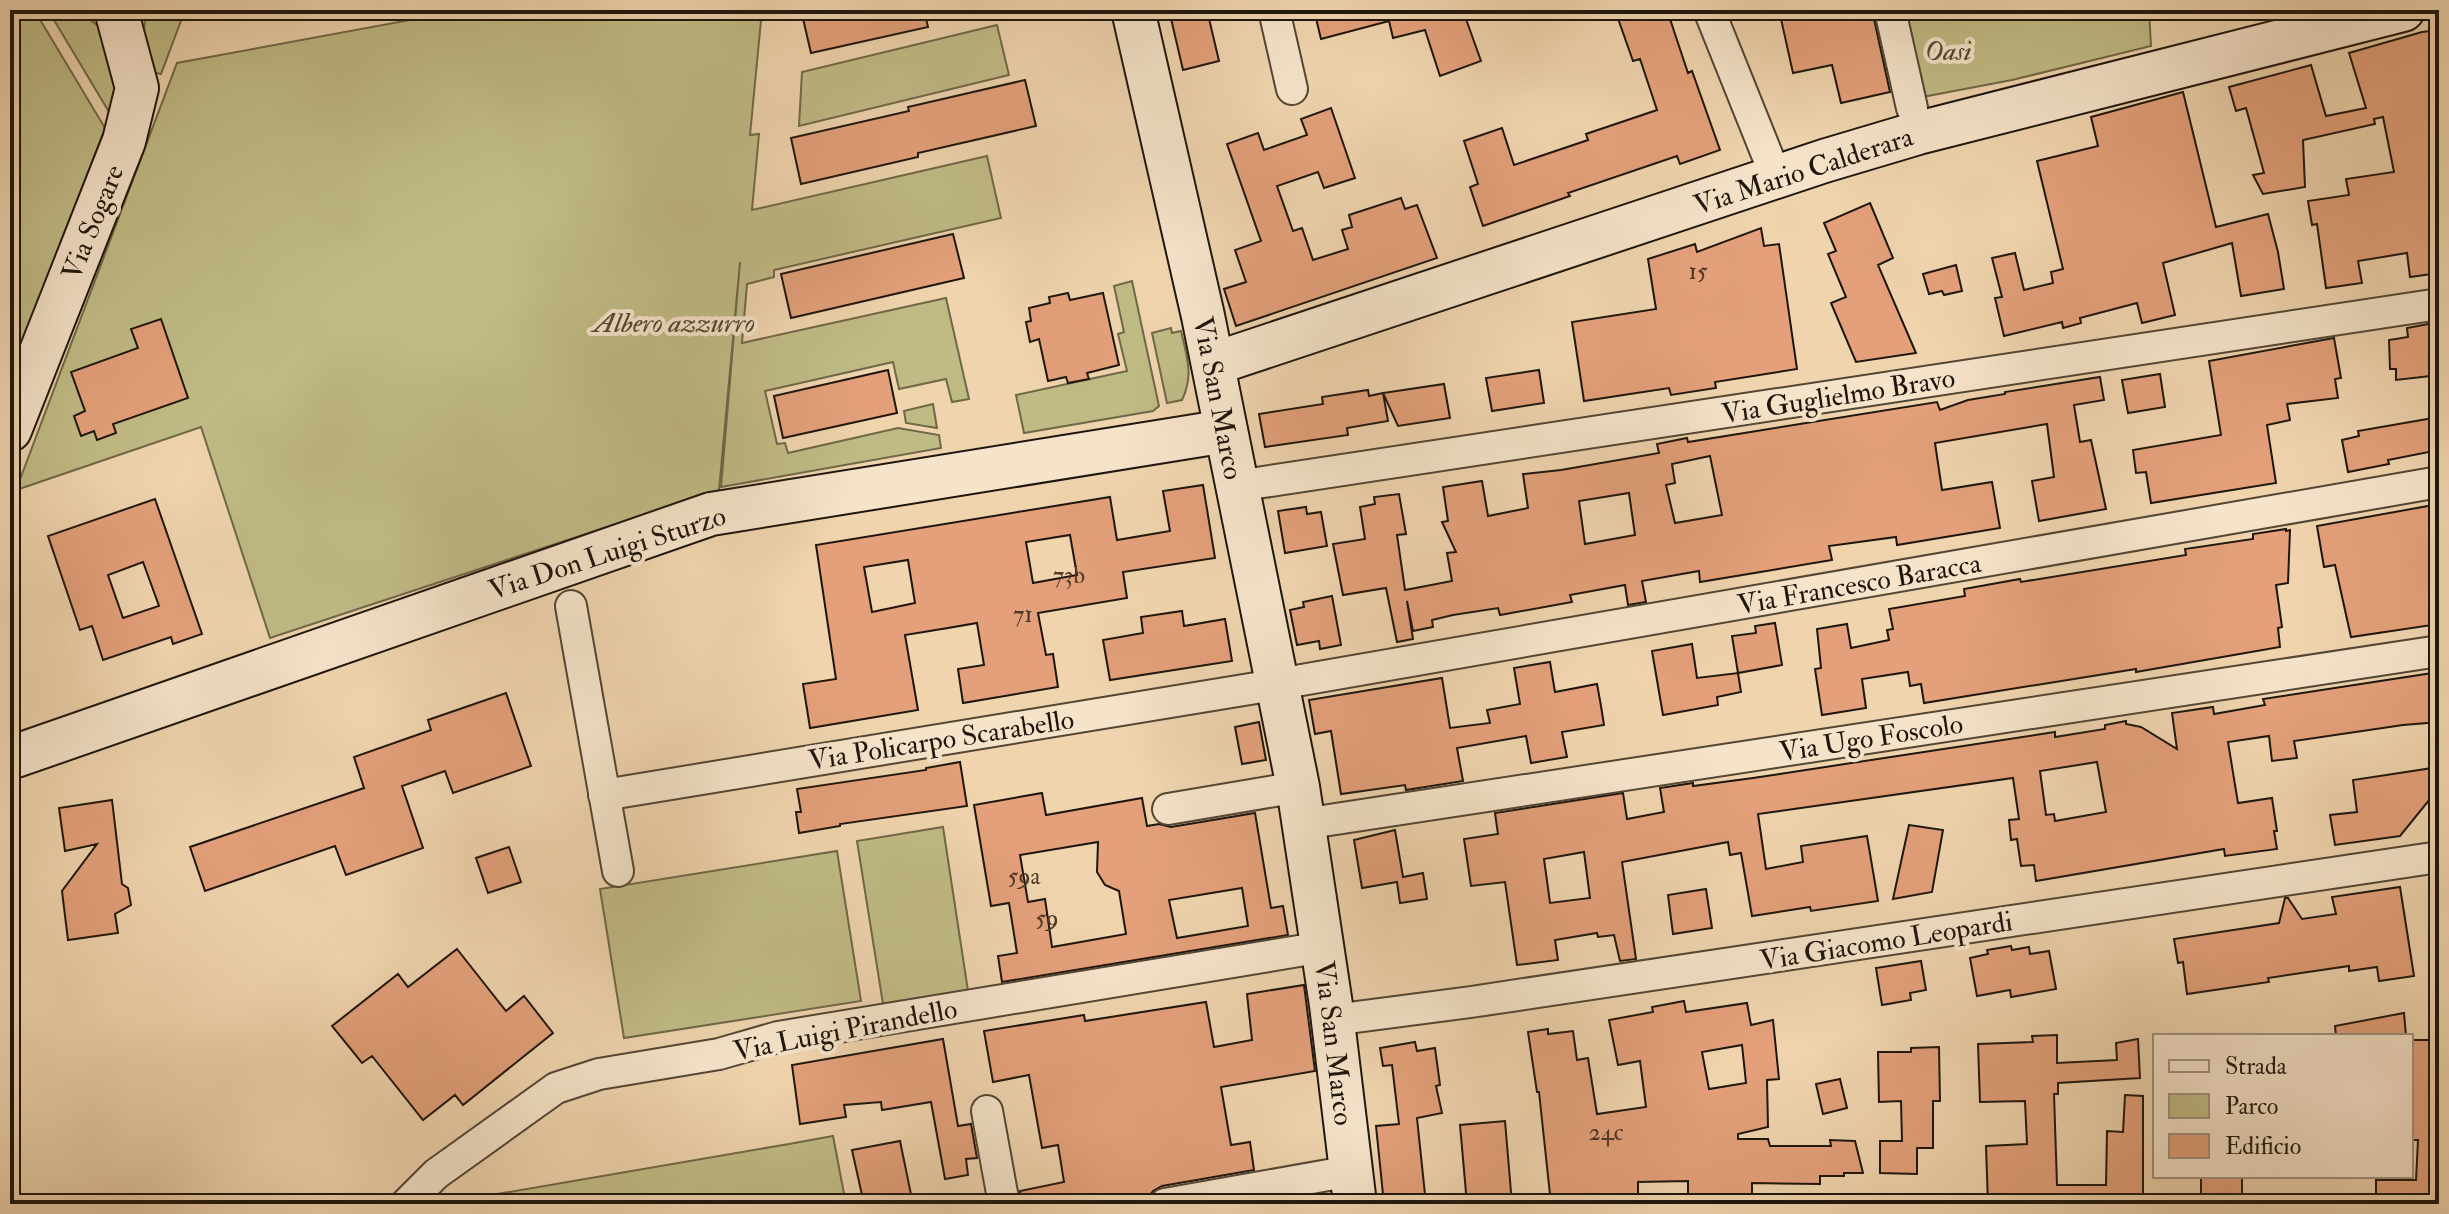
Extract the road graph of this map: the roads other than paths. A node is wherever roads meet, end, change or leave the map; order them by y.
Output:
1 (116, 10) edge
2 (1133, 10) edge
3 (1274, 10) edge
4 (1709, 10) edge
5 (1890, 10) edge
6 (2403, 10) edge
7 (1292, 89) dead end
8 (1912, 108) dead end
9 (1776, 177) junction
10 (2439, 304) edge
11 (1213, 364) junction
12 (10, 430) edge
13 (1226, 431) junction
14 (2439, 482) edge
15 (1237, 486) junction
16 (571, 606) dead end
17 (2439, 651) edge
18 (1278, 684) junction
19 (10, 758) edge
20 (604, 795) junction
21 (1301, 806) junction
22 (1168, 809) dead end
23 (2439, 857) edge
24 (618, 871) dead end
25 (1323, 947) junction
26 (1333, 1020) junction
27 (987, 1111) dead end
28 (1353, 1187) edge
29 (406, 1204) edge
30 (1004, 1204) edge
31 (1165, 1204) edge

1 - 12 street, Via Sogare
2 - 11 street, Via San Marco
3 - 7 street
4 - 9 street
5 - 8 street
6 - 9 street, Via Mario Calderara
9 - 11 street, Via Mario Calderara
10 - 15 street, Via Guglielmo Bravo
11 - 13 street, Via San Marco
13 - 15 street, Via San Marco
13 - 19 street, Via Don Luigi Sturzo
14 - 18 street, Via Francesco Baracca
15 - 18 street, Via San Marco
16 - 20 street
17 - 21 street, Via Ugo Foscolo
18 - 20 street, Via Policarpo Scarabello
18 - 21 street, Via San Marco
20 - 24 street
21 - 22 street
21 - 25 street, Via San Marco
23 - 26 street, Via Giacomo Leopardi
25 - 26 street, Via San Marco
25 - 29 street, Via Luigi Pirandello
26 - 28 street, Via San Marco
27 - 30 street
28 - 31 street

